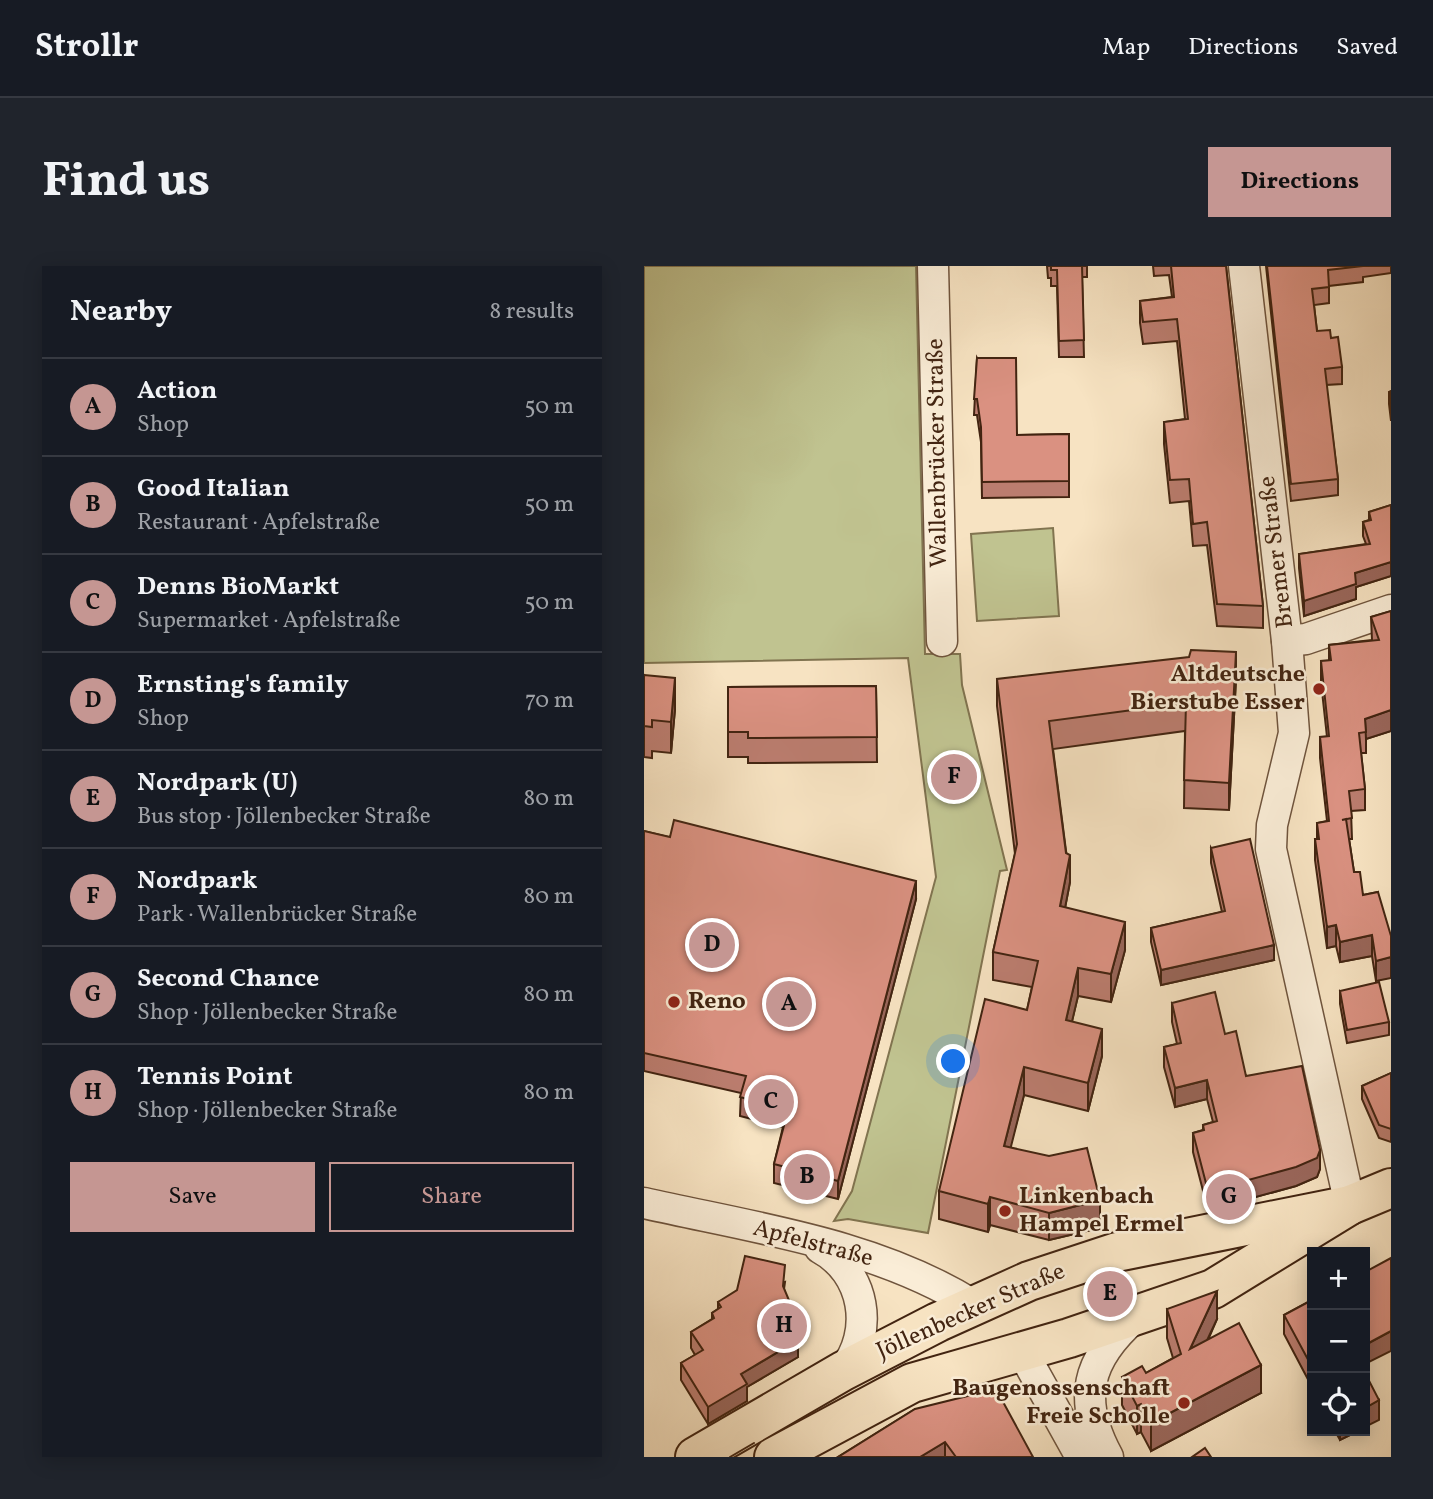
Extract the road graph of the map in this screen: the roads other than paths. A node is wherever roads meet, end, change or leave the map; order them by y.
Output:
1 (933, 266) edge
2 (1244, 266) edge
3 (1391, 610) edge
4 (942, 641) dead end
5 (1287, 642) junction
6 (1391, 1188) edge
7 (644, 1203) edge
8 (1350, 1205) junction
9 (801, 1238) junction
10 (973, 1305) junction
11 (1135, 1317) junction
12 (1022, 1351) junction
13 (843, 1371) junction
14 (695, 1457) edge
15 (774, 1457) edge
16 (1081, 1457) edge
17 (1108, 1457) edge

1 - 4 street, Wallenbrücker Straße
2 - 5 street, Bremer Straße
3 - 5 street
5 - 8 street, Bremer Straße
6 - 8 main road, Jöllenbecker Straße
7 - 9 street, Apfelstraße
8 - 10 main road, Jöllenbecker Straße
8 - 11 main road, Jöllenbecker Straße
9 - 10 street, Apfelstraße
9 - 13 street
10 - 12 main road
10 - 13 main road, Jöllenbecker Straße
11 - 12 main road, Jöllenbecker Straße
11 - 17 street
12 - 15 main road, Jöllenbecker Straße
12 - 16 street
13 - 14 main road, Jöllenbecker Straße

